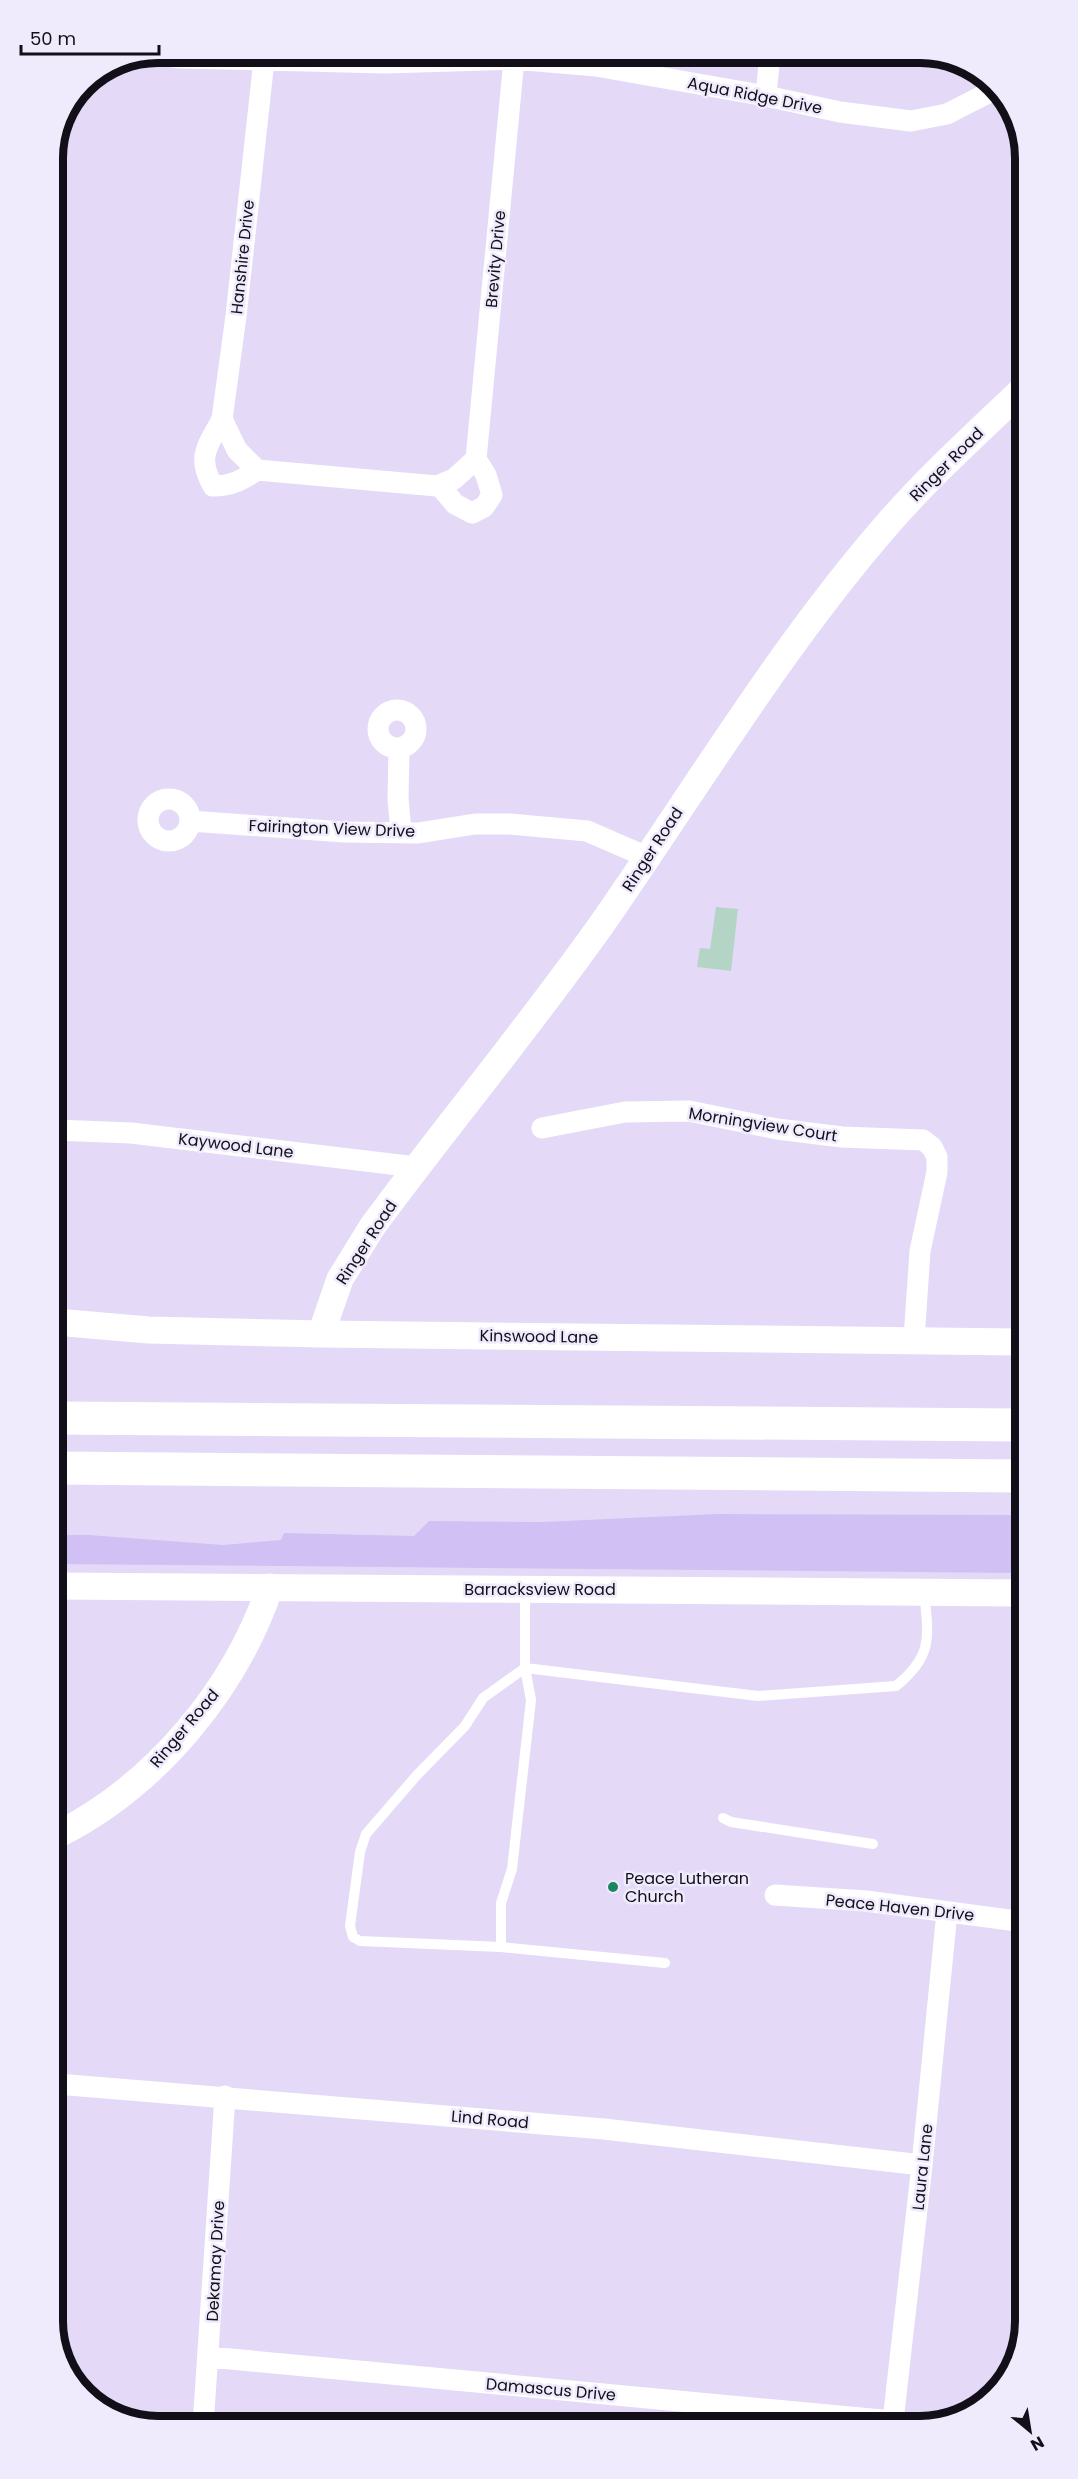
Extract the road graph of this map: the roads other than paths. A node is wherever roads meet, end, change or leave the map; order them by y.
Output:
1 (264, 63) edge
2 (514, 63) edge
3 (555, 63) edge
4 (769, 63) edge
5 (988, 92) edge
6 (766, 96) junction
7 (1015, 397) edge
8 (222, 419) junction
9 (476, 459) junction
10 (257, 470) junction
11 (439, 485) junction
12 (399, 748) dead end
13 (190, 821) dead end
14 (401, 831) junction
15 (647, 857) junction
16 (542, 1128) dead end
17 (63, 1130) edge
18 (416, 1167) junction
19 (63, 1323) edge
20 (321, 1334) junction
21 (914, 1340) junction
22 (1015, 1342) edge
23 (63, 1412) edge
24 (115, 1417) junction
25 (63, 1418) edge
26 (1015, 1425) edge
27 (63, 1468) edge
28 (1015, 1476) edge
29 (63, 1586) edge
30 (270, 1587) junction
31 (525, 1588) junction
32 (924, 1592) junction
33 (1015, 1593) edge
34 (525, 1668) junction
35 (723, 1818) dead end
36 (63, 1832) edge
37 (873, 1844) dead end
38 (775, 1895) dead end
39 (947, 1912) junction
40 (1015, 1921) edge
41 (501, 1947) junction
42 (665, 1963) dead end
43 (63, 2084) edge
44 (225, 2096) junction
45 (922, 2165) junction
46 (209, 2357) junction
47 (204, 2416) edge
48 (840, 2416) edge
49 (894, 2416) edge

1 - 8 street, Hanshire Drive
2 - 9 street, Brevity Drive
3 - 6 street, Aqua Ridge Drive
4 - 6 street
5 - 6 street, Aqua Ridge Drive
7 - 15 street, Ringer Road
8 - 10 street
8 - 10 street
9 - 11 street
9 - 11 street
10 - 11 street
12 - 14 street
13 - 14 street, Fairington View Drive
14 - 15 street, Fairington View Drive
15 - 18 street, Ringer Road
16 - 21 street, Morningview Court
17 - 18 street, Kaywood Lane
18 - 20 street, Ringer Road
19 - 20 street, Kinswood Lane
20 - 21 street, Kinswood Lane
21 - 22 street, Kinswood Lane
23 - 24 highway
24 - 25 highway
24 - 26 highway
27 - 28 highway
29 - 30 street, Barracksview Road
30 - 31 street, Barracksview Road
30 - 36 street, Ringer Road
31 - 32 street, Barracksview Road
31 - 34 lane
32 - 33 street, Barracksview Road
32 - 34 lane
34 - 41 lane
34 - 41 lane
35 - 37 lane
38 - 39 street, Peace Haven Drive
39 - 40 street, Peace Haven Drive
39 - 45 street, Laura Lane
41 - 42 lane
43 - 44 street, Lind Road
44 - 45 street, Lind Road
44 - 46 street, Dekamay Drive
45 - 49 street, Laura Lane
46 - 47 street, Dekamay Drive
46 - 48 street, Damascus Drive

